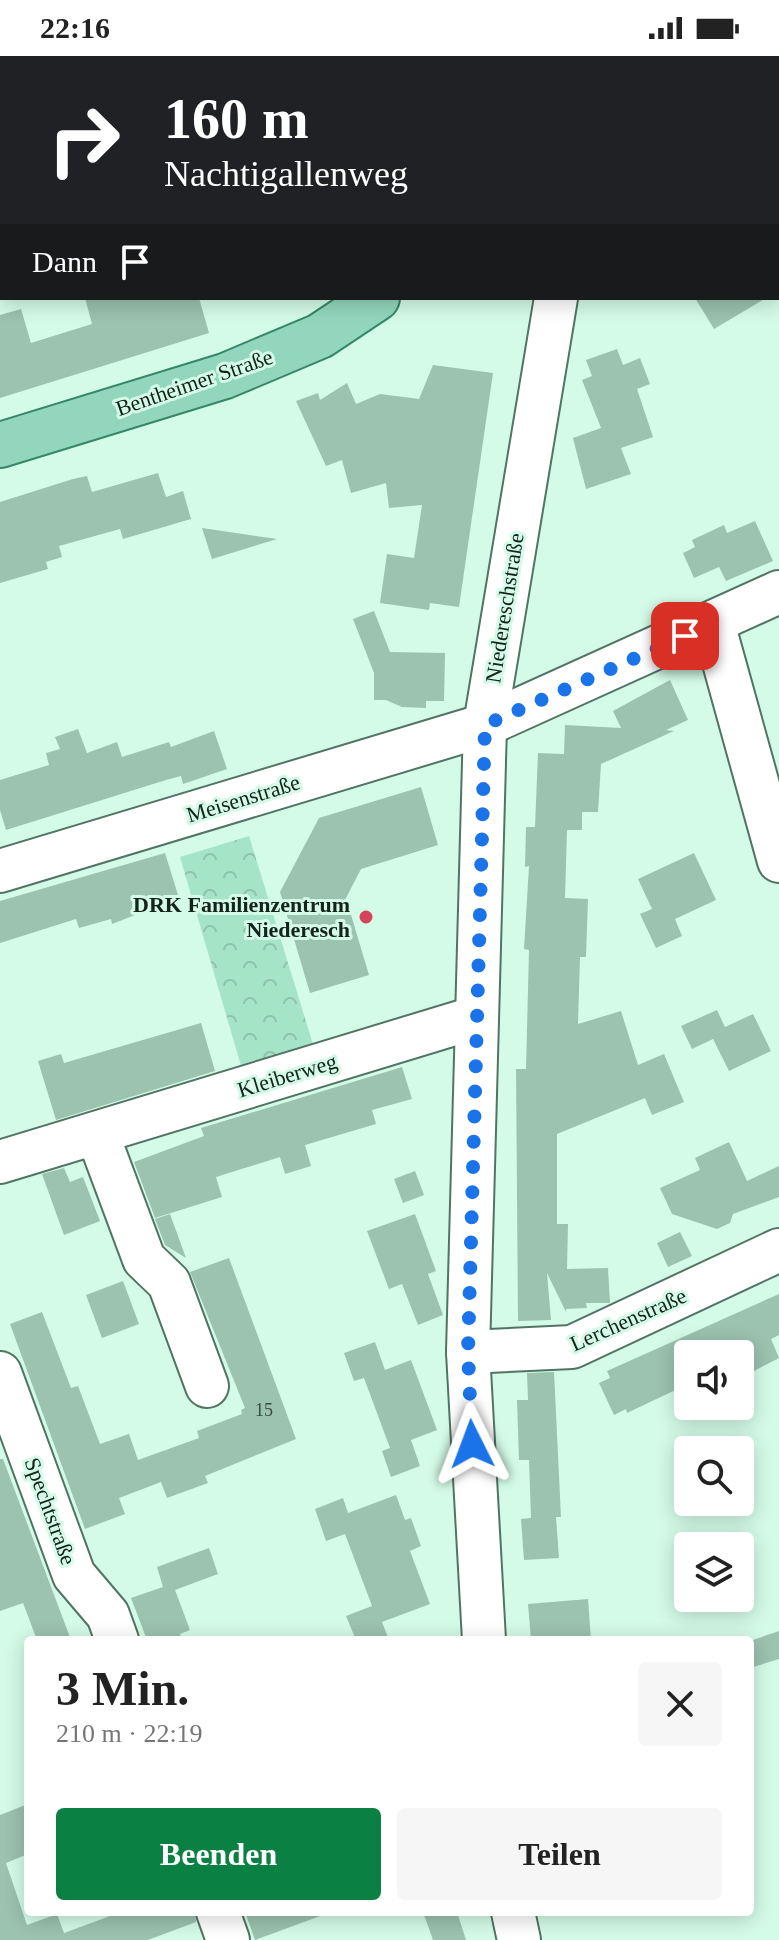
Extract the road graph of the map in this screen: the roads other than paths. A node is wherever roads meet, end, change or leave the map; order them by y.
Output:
1 (374, 300) edge
2 (556, 300) edge
3 (0, 445) edge
4 (779, 592) edge
5 (713, 623) junction
6 (485, 725) junction
7 (779, 861) edge
8 (0, 871) edge
9 (477, 1017) junction
10 (97, 1133) junction
11 (0, 1162) edge
12 (779, 1250) edge
13 (468, 1352) junction
14 (0, 1373) edge
15 (207, 1386) dead end
16 (116, 1636) edge
17 (484, 1636) edge
18 (219, 1916) edge
19 (514, 1916) edge
20 (228, 1940) edge
21 (519, 1940) edge

1 - 3 main road, Bentheimer Straße
2 - 6 street, Niedereschstraße
4 - 5 street, Meisenstraße
5 - 6 street, Meisenstraße
5 - 7 street
6 - 8 street, Meisenstraße
6 - 9 street, Niedereschstraße
9 - 10 street, Kleiberweg
9 - 13 street, Niedereschstraße
10 - 11 street, Kleiberweg
10 - 15 street
12 - 13 street, Lerchenstraße
13 - 17 street, Niedereschstraße
14 - 16 street, Spechtstraße
18 - 20 street
19 - 21 street

